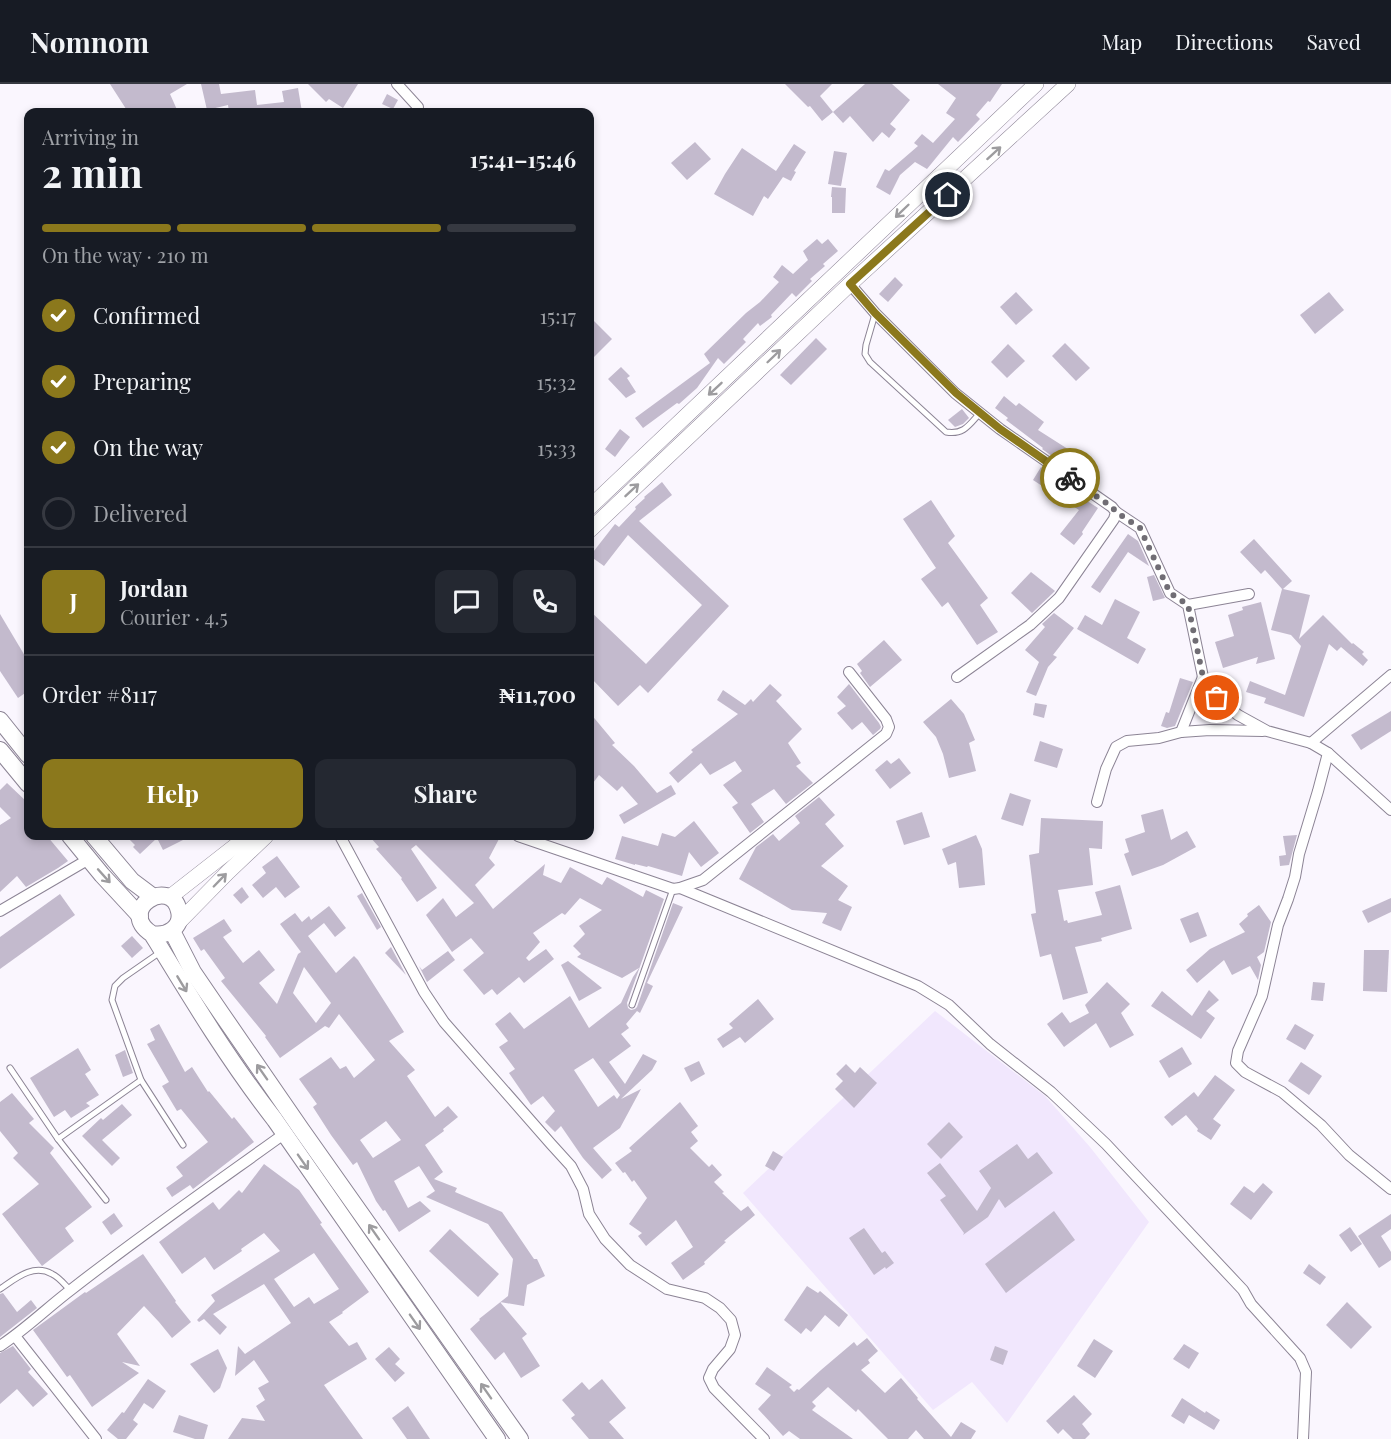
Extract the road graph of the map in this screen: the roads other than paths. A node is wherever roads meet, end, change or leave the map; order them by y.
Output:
1 (397, 84) edge
2 (1036, 84) edge
3 (1068, 84) edge
4 (418, 107) dead end
5 (850, 284) junction
6 (875, 313) junction
7 (980, 413) junction
8 (653, 447) junction
9 (665, 460) junction
10 (594, 503) edge
11 (1116, 512) junction
12 (594, 526) edge
13 (1249, 594) dead end
14 (1188, 605) junction
15 (849, 672) dead end
16 (1391, 675) edge
17 (957, 677) dead end
18 (1203, 677) junction
19 (0, 720) edge
20 (1267, 731) junction
21 (1181, 732) junction
22 (1311, 743) junction
23 (0, 750) edge
24 (24, 750) edge
25 (1328, 753) junction
26 (24, 779) edge
27 (1097, 802) dead end
28 (1391, 810) edge
29 (73, 840) edge
30 (96, 840) edge
31 (243, 840) edge
32 (262, 840) edge
33 (342, 840) edge
34 (530, 840) edge
35 (89, 859) junction
36 (676, 889) junction
37 (152, 896) junction
38 (170, 897) junction
39 (0, 911) edge
40 (140, 916) junction
41 (175, 926) junction
42 (152, 934) junction
43 (163, 951) junction
44 (632, 1005) dead end
45 (10, 1068) dead end
46 (141, 1080) junction
47 (284, 1134) junction
48 (58, 1139) junction
49 (183, 1145) dead end
50 (1391, 1189) edge
51 (106, 1200) dead end
52 (0, 1289) edge
53 (70, 1290) junction
54 (15, 1336) junction
55 (0, 1346) edge
56 (96, 1439) edge
57 (497, 1439) edge
58 (520, 1439) edge
59 (764, 1439) edge
60 (1303, 1439) edge

1 - 4 street
2 -> 8 main road
5 -> 3 main road
5 - 6 street
9 -> 5 main road
6 - 7 street
6 - 7 lane
7 - 11 street
8 - 9 main road
8 - 10 main road
12 -> 9 main road
11 - 14 street
11 - 17 street
13 - 14 street
14 - 18 street
15 - 36 street
16 - 22 street
18 - 20 street
18 - 21 street
19 - 24 main road
20 - 21 street
20 - 22 street
21 - 27 street
22 - 25 street
23 - 26 main road
25 - 28 street
25 - 50 street
29 - 35 main road
30 - 37 main road
31 - 38 main road
41 -> 32 main road
33 - 59 street
34 - 36 street
35 - 39 street
35 -> 40 main road
36 - 44 lane
36 - 60 street
37 - 38 main road
37 - 40 main road
38 - 41 main road
40 - 42 main road
41 - 42 main road
58 -> 41 main road
42 - 43 main road
43 - 46 lane
43 -> 47 main road
45 - 48 lane
46 - 48 lane
46 - 49 lane
47 - 53 street
47 -> 57 main road
48 - 51 lane
52 - 53 lane
53 - 54 street
54 - 55 street
54 - 56 street

